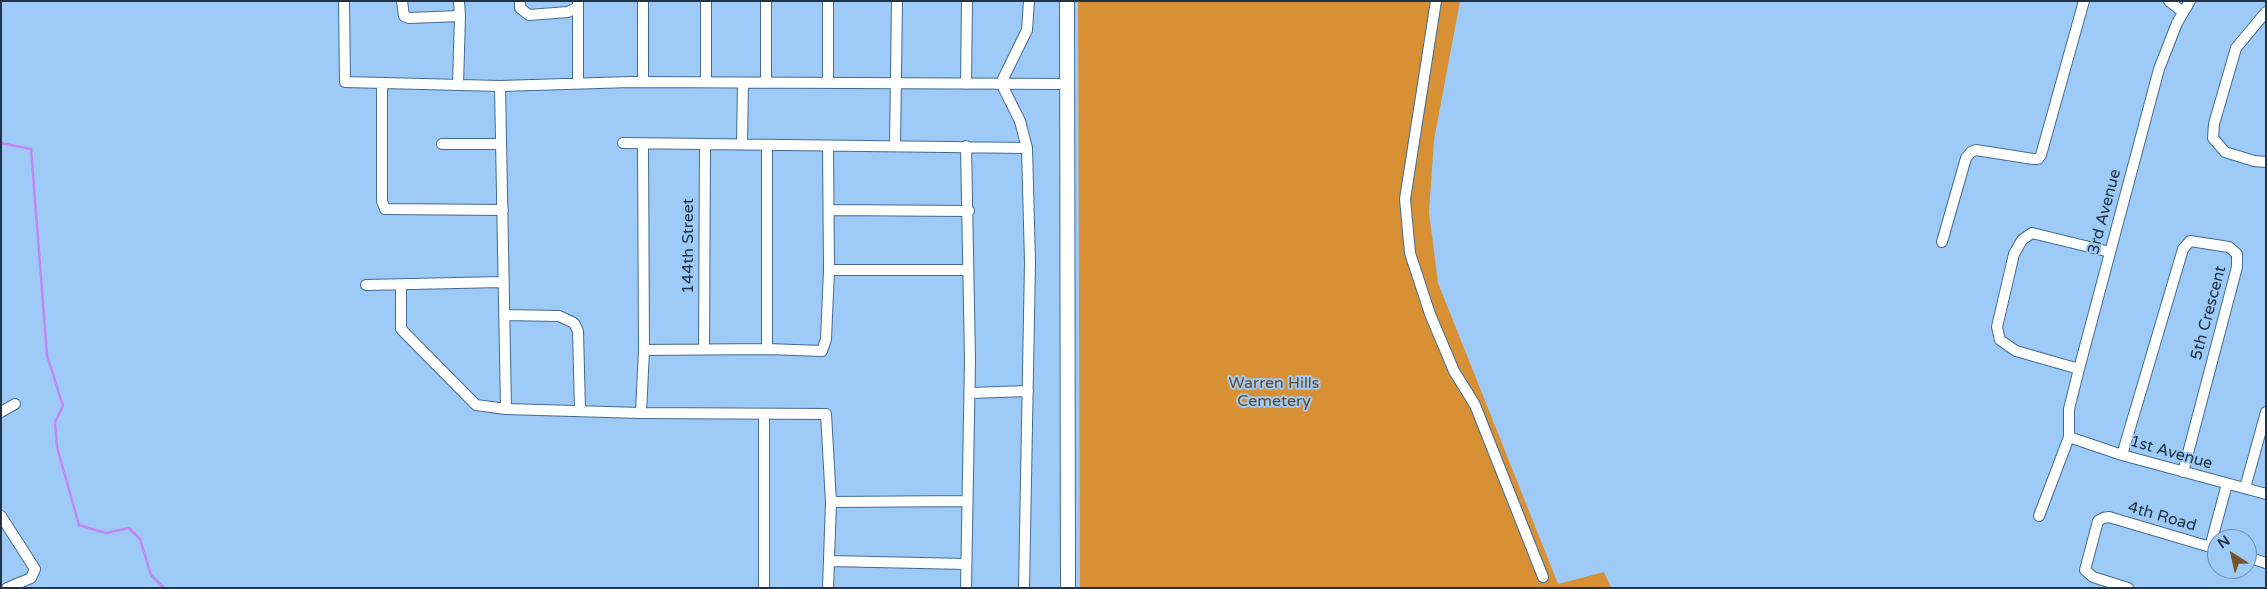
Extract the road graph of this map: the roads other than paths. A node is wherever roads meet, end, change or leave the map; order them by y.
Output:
1 (344, 1) edge
2 (402, 1) edge
3 (460, 1) edge
4 (520, 1) edge
5 (643, 1) edge
6 (706, 1) edge
7 (766, 1) edge
8 (828, 1) edge
9 (897, 1) edge
10 (967, 1) edge
11 (1029, 1) edge
12 (1067, 1) edge
13 (1436, 1) edge
14 (2084, 1) edge
15 (2170, 1) edge
16 (2190, 1) edge
17 (578, 4) edge
18 (2183, 12) junction
19 (2266, 12) edge
20 (460, 16) junction
21 (643, 82) junction
22 (706, 82) junction
23 (766, 82) junction
24 (1001, 82) junction
25 (578, 83) junction
26 (743, 83) junction
27 (828, 83) junction
28 (382, 84) junction
29 (896, 84) junction
30 (966, 84) junction
31 (1068, 84) junction
32 (458, 85) junction
33 (500, 86) junction
34 (623, 143) dead end
35 (442, 144) dead end
36 (500, 144) junction
37 (644, 144) junction
38 (704, 144) junction
39 (742, 144) junction
40 (767, 145) junction
41 (896, 145) junction
42 (828, 146) junction
43 (966, 146) junction
44 (1027, 148) junction
45 (2266, 162) edge
46 (503, 210) junction
47 (829, 210) junction
48 (969, 211) junction
49 (1942, 242) dead end
50 (2110, 252) junction
51 (829, 270) junction
52 (968, 270) junction
53 (502, 282) junction
54 (366, 286) dead end
55 (401, 286) junction
56 (504, 315) junction
57 (704, 349) junction
58 (766, 349) junction
59 (644, 350) junction
60 (2079, 369) junction
61 (1028, 392) junction
62 (970, 393) junction
63 (15, 404) dead end
64 (506, 409) junction
65 (580, 411) junction
66 (1, 412) edge
67 (2266, 412) edge
68 (641, 413) junction
69 (764, 414) junction
70 (2070, 437) junction
71 (2122, 455) junction
72 (2183, 472) junction
73 (2227, 484) junction
74 (2245, 488) junction
75 (2266, 494) edge
76 (967, 501) junction
77 (830, 502) junction
78 (1, 516) edge
79 (2039, 516) dead end
80 (2218, 529) edge
81 (2207, 546) edge
82 (829, 561) junction
83 (966, 564) junction
84 (1543, 577) dead end
85 (7, 588) edge
86 (764, 588) edge
87 (828, 588) edge
88 (966, 588) edge
89 (1024, 588) edge
90 (1068, 588) edge
91 (2128, 588) edge

1 - 28 street
2 - 20 street
3 - 20 street
4 - 17 street
5 - 21 street
6 - 22 street
7 - 23 street
8 - 27 street
9 - 29 street
10 - 30 street
11 - 24 street
12 - 31 street
13 - 84 street
14 - 49 street
15 - 18 street
16 - 18 street, 3rd Avenue
17 - 25 street
18 - 50 street, 3rd Avenue
19 - 45 street
20 - 32 street
21 - 22 street
21 - 25 street
22 - 26 street
23 - 26 street
23 - 27 street
24 - 30 street
24 - 31 street
24 - 44 street
25 - 33 street
26 - 39 street
27 - 29 street
28 - 32 street
28 - 46 street
29 - 30 street
29 - 41 street
31 - 90 street
32 - 33 street
33 - 36 street
34 - 37 street
35 - 36 street
36 - 46 street
37 - 38 street
37 - 59 street
38 - 39 street
38 - 57 street, 144th Street
39 - 40 street
40 - 42 street
40 - 58 street
41 - 42 street
41 - 43 street
42 - 47 street
43 - 44 street
43 - 48 street
44 - 61 street
46 - 53 street
47 - 48 street
47 - 51 street
48 - 52 street
50 - 60 street, 3rd Avenue
50 - 60 street
51 - 52 street
51 - 58 street
52 - 62 street
53 - 55 street
53 - 56 street
54 - 55 street
55 - 64 street
56 - 64 street
56 - 65 street
57 - 58 street
57 - 59 street
59 - 68 street
60 - 70 street, 3rd Avenue
61 - 62 street
61 - 89 street
62 - 76 street
63 - 66 street
64 - 65 street
65 - 68 street
67 - 74 street
68 - 69 street
69 - 77 street
69 - 86 street
70 - 71 street, 1st Avenue
70 - 79 street
71 - 72 street, 1st Avenue
71 - 72 street, 5th Crescent
72 - 73 street, 1st Avenue
73 - 74 street, 1st Avenue
73 - 80 street
74 - 75 street, 1st Avenue
76 - 77 street
76 - 83 street
77 - 82 street
78 - 85 street
81 - 91 street, 4th Road
82 - 83 street
82 - 87 street
83 - 88 street

